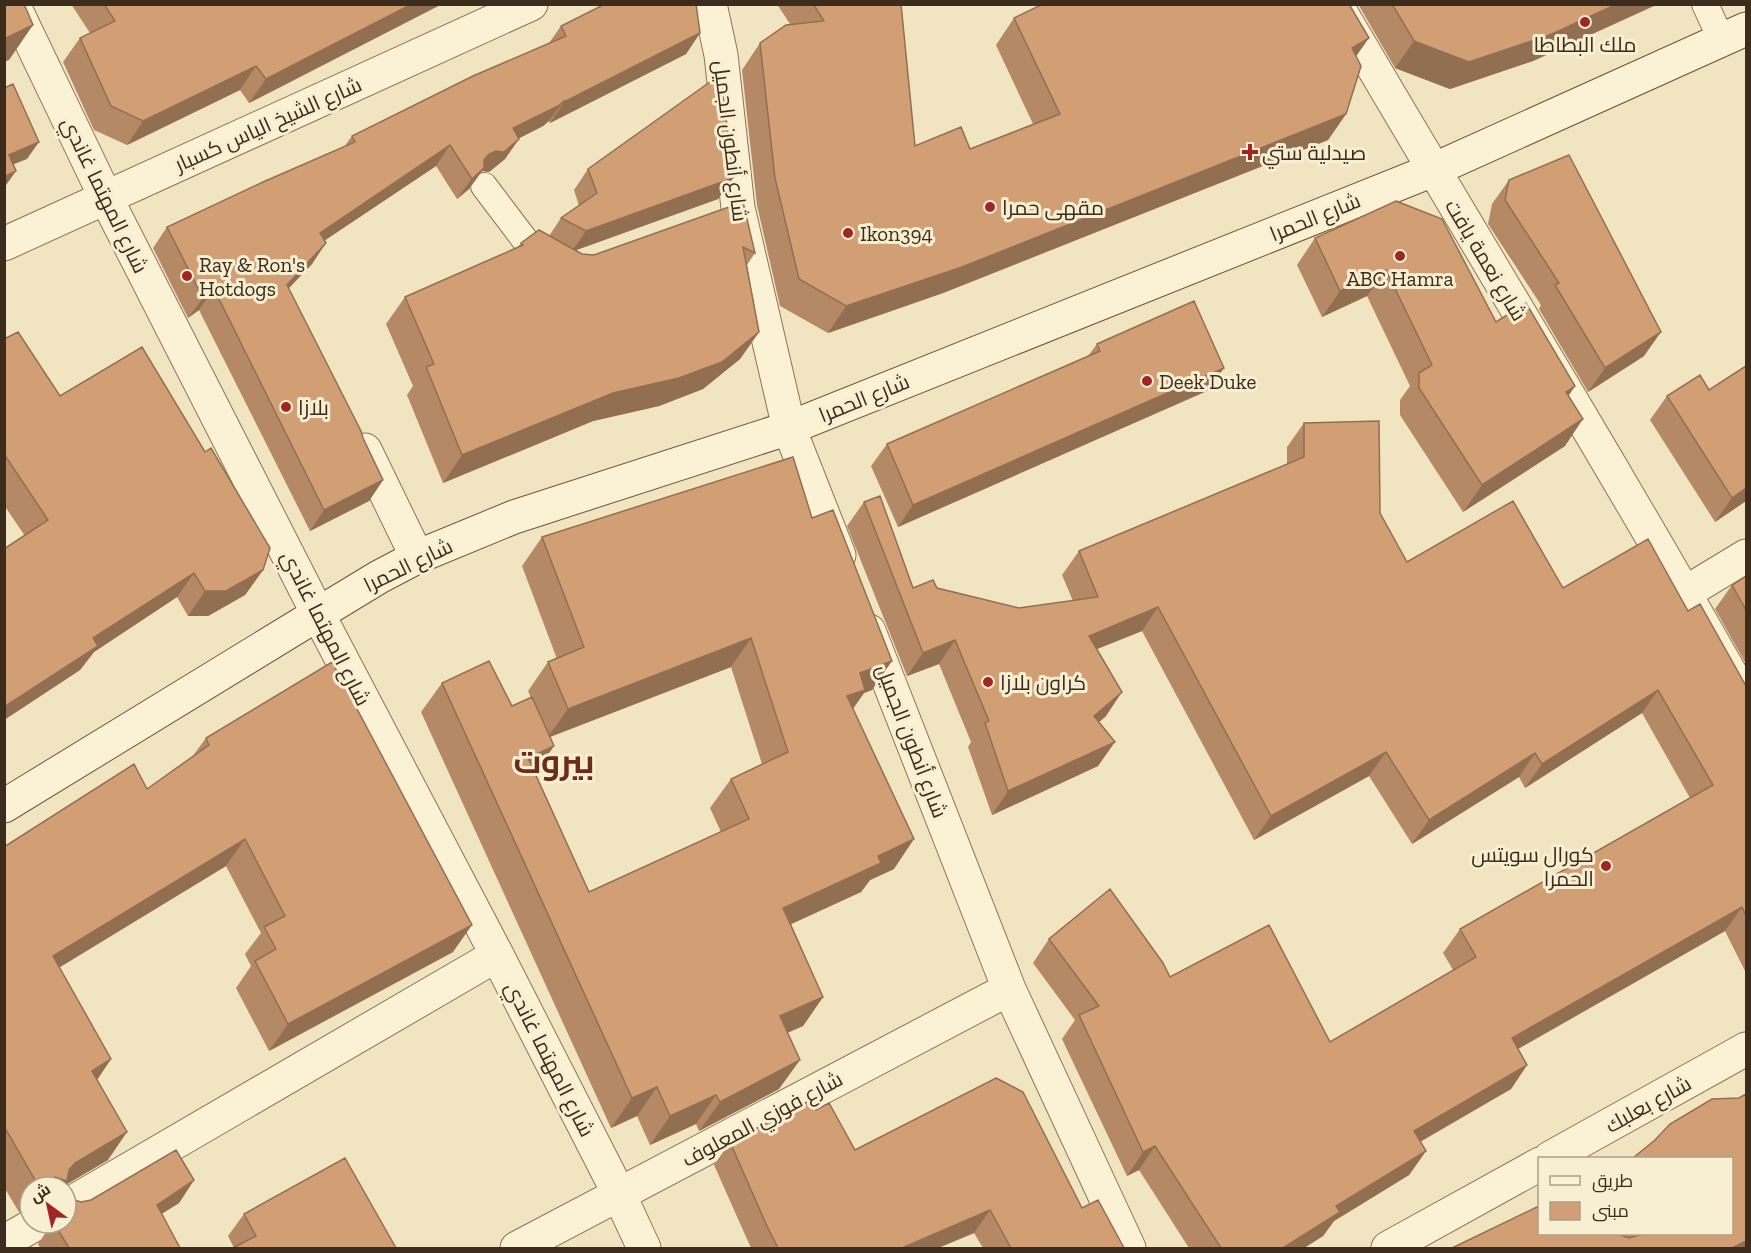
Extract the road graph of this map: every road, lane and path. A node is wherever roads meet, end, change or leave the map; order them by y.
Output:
1 (13, 4) edge
2 (531, 4) edge
3 (710, 4) edge
4 (1336, 4) edge
5 (1705, 4) edge
6 (1734, 35) edge
7 (1433, 170) junction
8 (484, 186) edge
9 (106, 198) junction
10 (4, 244) edge
11 (581, 264) edge
12 (789, 428) junction
13 (365, 450) edge
14 (1746, 556) edge
15 (417, 557) junction
16 (1685, 593) junction
17 (318, 614) junction
18 (1746, 701) edge
19 (4, 806) edge
20 (497, 955) junction
21 (1009, 989) junction
22 (1746, 1049) edge
23 (1555, 1157) edge
24 (1538, 1166) edge
25 (619, 1194) junction
26 (78, 1199) edge
27 (18, 1234) edge
28 (4, 1242) edge
29 (9, 1248) edge
30 (517, 1248) edge
31 (644, 1248) edge
32 (1129, 1248) edge
33 (1388, 1248) edge

1 - 9 street, شارع المهتما غاندي
2 - 9 street, شارع الشيخ الياس كسبار
3 - 12 street, شارع أنطون الجميل
4 - 7 street, شارع نعمة يافت
5 - 6 lane
6 - 7 street, شارع الحمرا
7 - 12 street, شارع الحمرا
7 - 16 street, شارع نعمة يافت
8 - 11 lane
9 - 10 street, شارع الشيخ الياس كسبار
9 - 17 street, شارع المهتما غاندي
12 - 15 street, شارع الحمرا
12 - 21 street, شارع أنطون الجميل
13 - 15 street
14 - 16 street
15 - 17 street, شارع الحمرا
16 - 18 street, شارع نعمة يافت
17 - 19 street, شارع الحمرا
17 - 20 street, شارع المهتما غاندي
20 - 25 street, شارع المهتما غاندي
20 - 26 street
21 - 25 street, شارع فوزي المعلوف
21 - 32 street, شارع أنطون الجميل
22 - 23 street, شارع بعلبك
24 - 33 street, شارع بعلبك
25 - 30 street, شارع فوزي المعلوف
25 - 31 street, شارع المهتما غاندي
27 - 28 street
28 - 29 street

